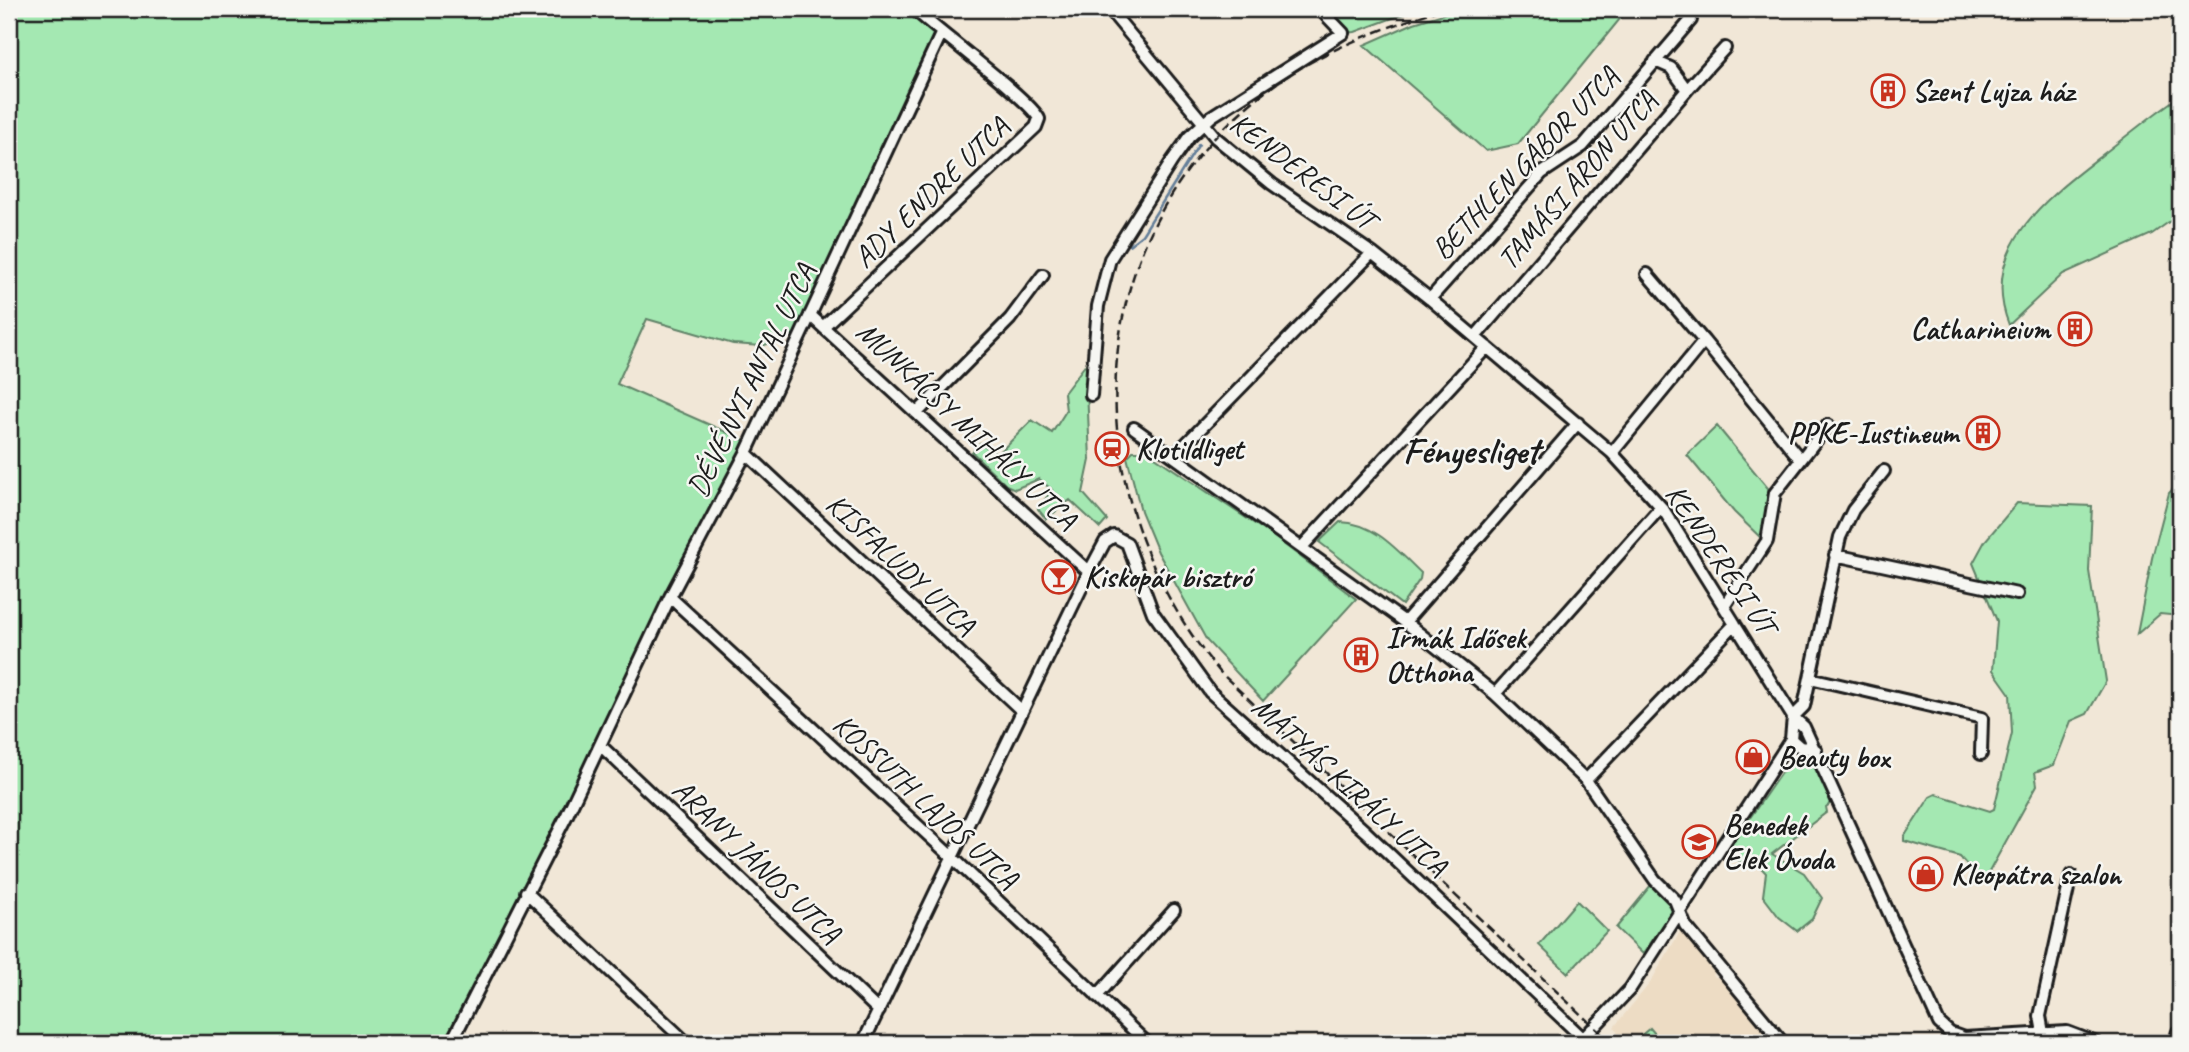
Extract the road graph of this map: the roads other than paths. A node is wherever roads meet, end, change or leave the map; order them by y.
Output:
1 (914, 9) edge
2 (1110, 9) edge
3 (1320, 9) edge
4 (1691, 20) dead end
5 (941, 34) junction
6 (1725, 48) dead end
7 (1655, 61) junction
8 (1687, 90) junction
9 (1201, 124) junction
10 (1372, 253) junction
11 (1647, 274) dead end
12 (1044, 275) dead end
13 (1430, 299) junction
14 (810, 315) junction
15 (824, 326) junction
16 (1475, 337) junction
17 (1704, 341) junction
18 (1487, 347) junction
19 (1091, 395) dead end
20 (918, 412) junction
21 (1578, 423) junction
22 (1828, 425) dead end
23 (1134, 428) dead end
24 (746, 453) junction
25 (1612, 453) junction
26 (1175, 455) junction
27 (1800, 459) junction
28 (1884, 471) dead end
29 (1661, 508) junction
30 (1302, 547) junction
31 (1835, 555) junction
32 (1089, 572) junction
33 (2017, 594) dead end
34 (670, 597) junction
35 (1725, 605) junction
36 (1405, 622) junction
37 (1735, 624) junction
38 (1810, 678) junction
39 (1495, 694) junction
40 (1021, 710) junction
41 (1793, 717) junction
42 (1791, 739) junction
43 (601, 746) junction
44 (1815, 750) junction
45 (1981, 754) dead end
46 (1586, 780) junction
47 (953, 858) junction
48 (2071, 875) dead end
49 (526, 892) junction
50 (1174, 910) dead end
51 (1680, 912) junction
52 (1097, 996) junction
53 (878, 1011) junction
54 (2043, 1033) junction
55 (2180, 1033) edge
56 (1139, 1041) edge
57 (1584, 1042) edge
58 (451, 1043) edge
59 (687, 1043) edge
60 (863, 1043) edge
61 (1783, 1043) edge
62 (2096, 1043) edge
63 (2178, 1043) edge

1 - 5 street, ADY ENDRE UTCA
2 - 9 street, KENDERESI ÚT
3 - 9 street
4 - 7 street, BETHLEN GÁBOR UTCA
5 - 14 street, DÉVÉNYI ANTAL UTCA
5 - 15 street, ADY ENDRE UTCA
6 - 8 street
7 - 8 street, TAMÁSI ÁRON UTCA
7 - 13 street, BETHLEN GÁBOR UTCA
8 - 16 street, TAMÁSI ÁRON UTCA
9 - 10 street, KENDERESI ÚT
9 - 19 street
10 - 13 street, KENDERESI ÚT
10 - 26 street
11 - 17 street
12 - 20 street
13 - 16 street, KENDERESI ÚT
14 - 15 street, MUNKÁCSY MIHÁLY UTCA
14 - 24 street, DÉVÉNYI ANTAL UTCA
15 - 20 street, MUNKÁCSY MIHÁLY UTCA
16 - 18 street, KENDERESI ÚT
17 - 25 street
17 - 27 street
18 - 21 street, KENDERESI ÚT
18 - 30 street
20 - 32 street, MUNKÁCSY MIHÁLY UTCA
21 - 25 street, KENDERESI ÚT
21 - 36 street
22 - 27 street
23 - 26 street
24 - 34 street, DÉVÉNYI ANTAL UTCA
24 - 40 street, KISFALUDY UTCA
25 - 29 street, KENDERESI ÚT
26 - 30 street
27 - 35 street
28 - 31 street
29 - 35 street, KENDERESI ÚT
29 - 39 street
30 - 36 street
31 - 33 street
31 - 38 street
32 - 40 street
32 - 57 street, MÁTYÁS KIRÁLY UTCA
34 - 43 street, DÉVÉNYI ANTAL UTCA
34 - 47 street, KOSSUTH LAJOS UTCA
35 - 37 street, KENDERESI ÚT
36 - 39 street
37 - 41 street, KENDERESI ÚT
37 - 46 street
38 - 41 street
38 - 45 street
39 - 46 street
40 - 47 street
41 - 42 street
41 - 44 street, KENDERESI ÚT
42 - 44 street
42 - 51 street
43 - 49 street, DÉVÉNYI ANTAL UTCA
43 - 53 street, ARANY JÁNOS UTCA
44 - 54 street, KENDERESI ÚT
46 - 51 street
47 - 52 street, KOSSUTH LAJOS UTCA
47 - 53 street
48 - 54 street
49 - 58 street
49 - 59 street
50 - 52 street
51 - 57 street
51 - 61 street
52 - 56 street, KOSSUTH LAJOS UTCA
53 - 60 street
54 - 62 street, KENDERESI ÚT
55 - 63 main road

